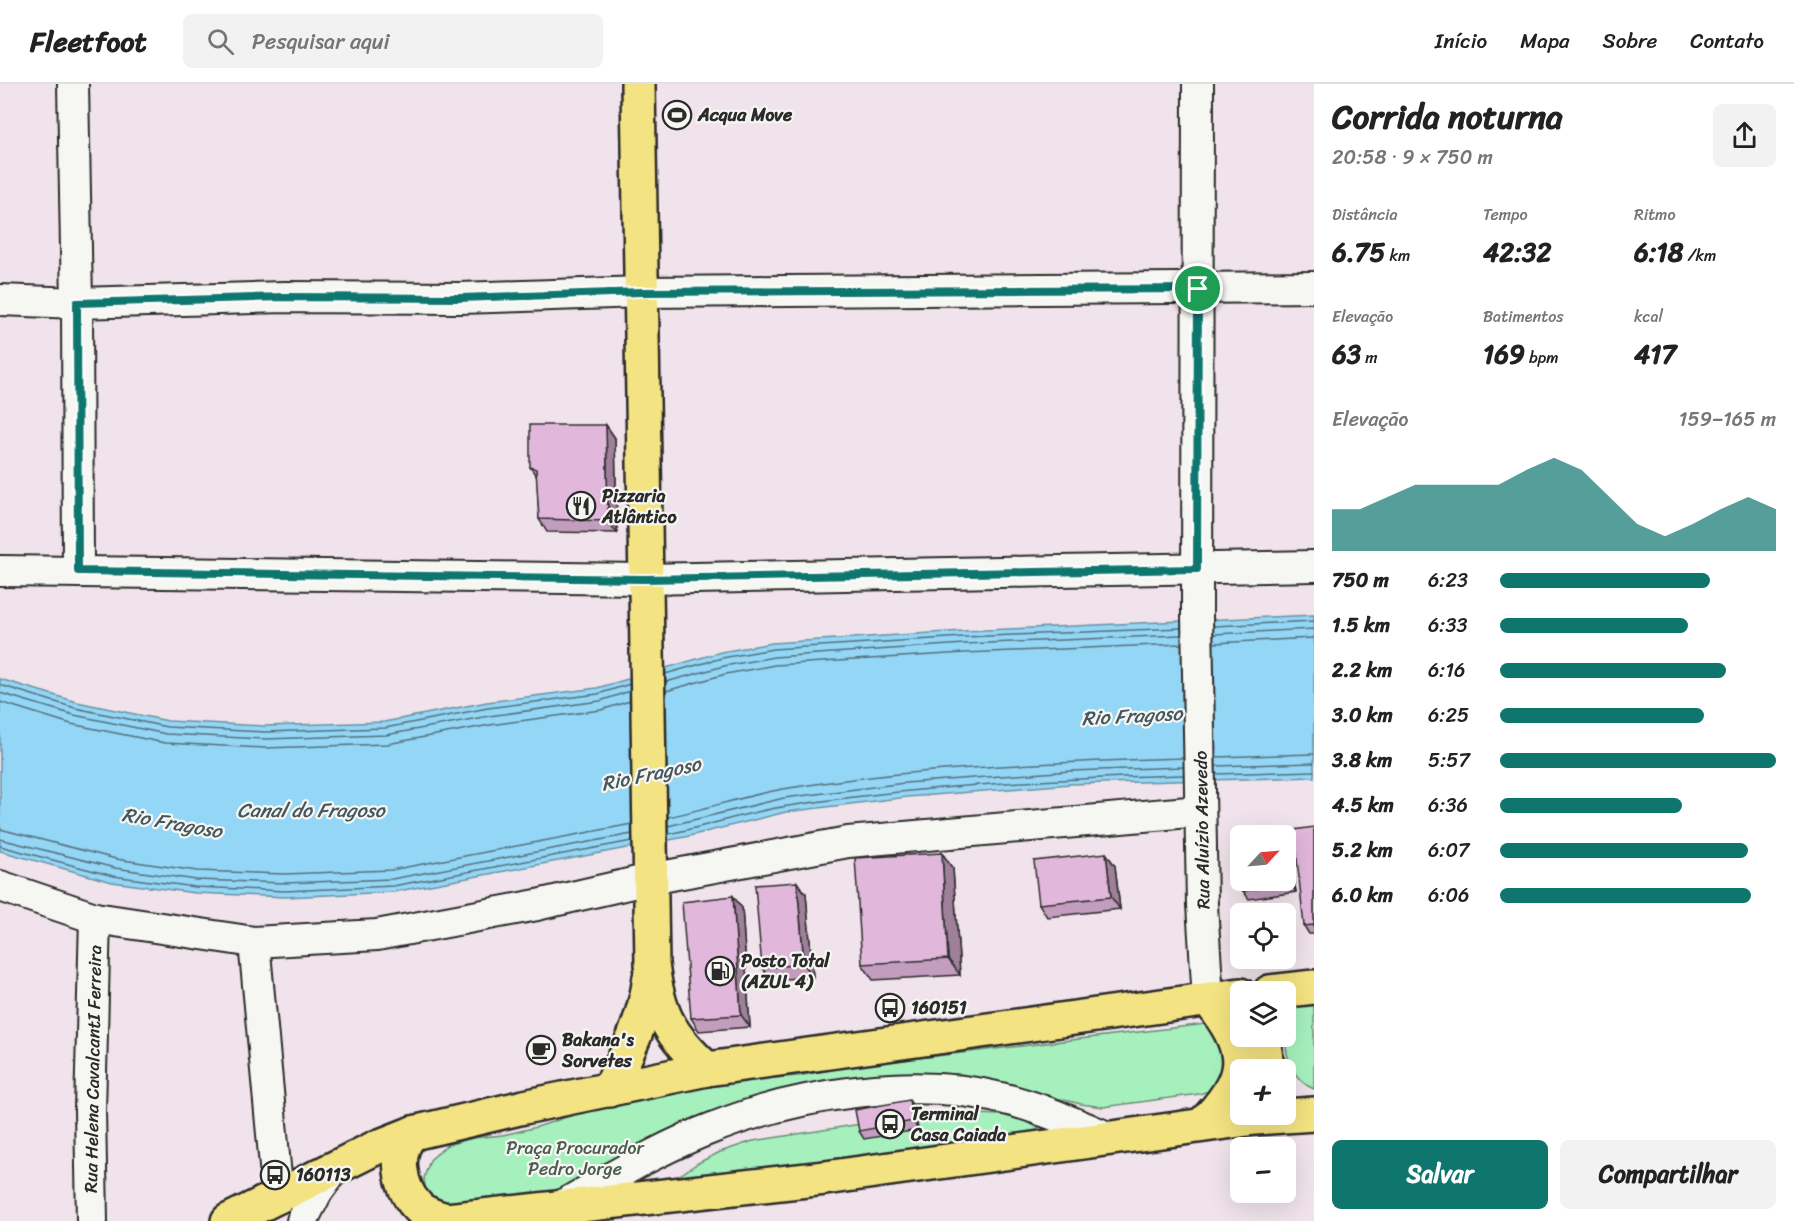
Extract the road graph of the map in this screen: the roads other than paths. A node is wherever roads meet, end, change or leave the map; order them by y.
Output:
1 (72, 84) edge
2 (638, 84) edge
3 (1198, 84) edge
4 (1314, 288) edge
5 (1198, 289) junction
6 (642, 292) junction
7 (0, 300) edge
8 (77, 303) junction
9 (1314, 566) edge
10 (1197, 569) junction
11 (0, 571) edge
12 (78, 571) junction
13 (644, 579) junction
14 (1200, 811) junction
15 (650, 864) junction
16 (0, 886) edge
17 (94, 918) junction
18 (254, 942) junction
19 (652, 964) junction
20 (1230, 996) edge
21 (1208, 999) junction
22 (707, 1069) junction
23 (609, 1090) junction
24 (1296, 1098) edge
25 (1314, 1112) edge
26 (1203, 1125) junction
27 (413, 1133) junction
28 (1112, 1139) junction
29 (333, 1170) junction
30 (278, 1198) junction
31 (561, 1206) junction
32 (442, 1220) edge
33 (92, 1221) edge
34 (228, 1221) edge
35 (302, 1221) edge

1 - 8 street
2 - 6 main road
3 - 5 street, Rua Aluízio Azevedo
4 - 5 street
5 - 6 street
5 - 10 street, Rua Aluízio Azevedo
6 - 8 street
6 - 13 main road
7 - 8 street
8 - 12 street
9 - 10 street
10 - 13 street
10 - 14 street, Rua Aluízio Azevedo
11 - 12 street
12 - 13 street
13 - 15 main road
14 - 15 street
14 - 21 street, Rua Aluízio Azevedo
15 - 18 street
15 - 19 main road
16 - 17 street
17 - 18 street
17 - 33 street, Rua Helena CavalcantI Ferreira
18 - 30 street
19 - 22 main road
19 - 23 main road
20 - 21 main road
21 - 22 main road
21 - 26 main road
22 - 23 main road
23 - 27 main road
24 - 25 main road
25 - 26 main road
26 - 28 main road
27 - 29 main road
27 - 32 main road
28 - 31 main road
28 - 31 street
29 - 30 main road
29 - 35 street
30 - 34 main road
31 - 32 main road

